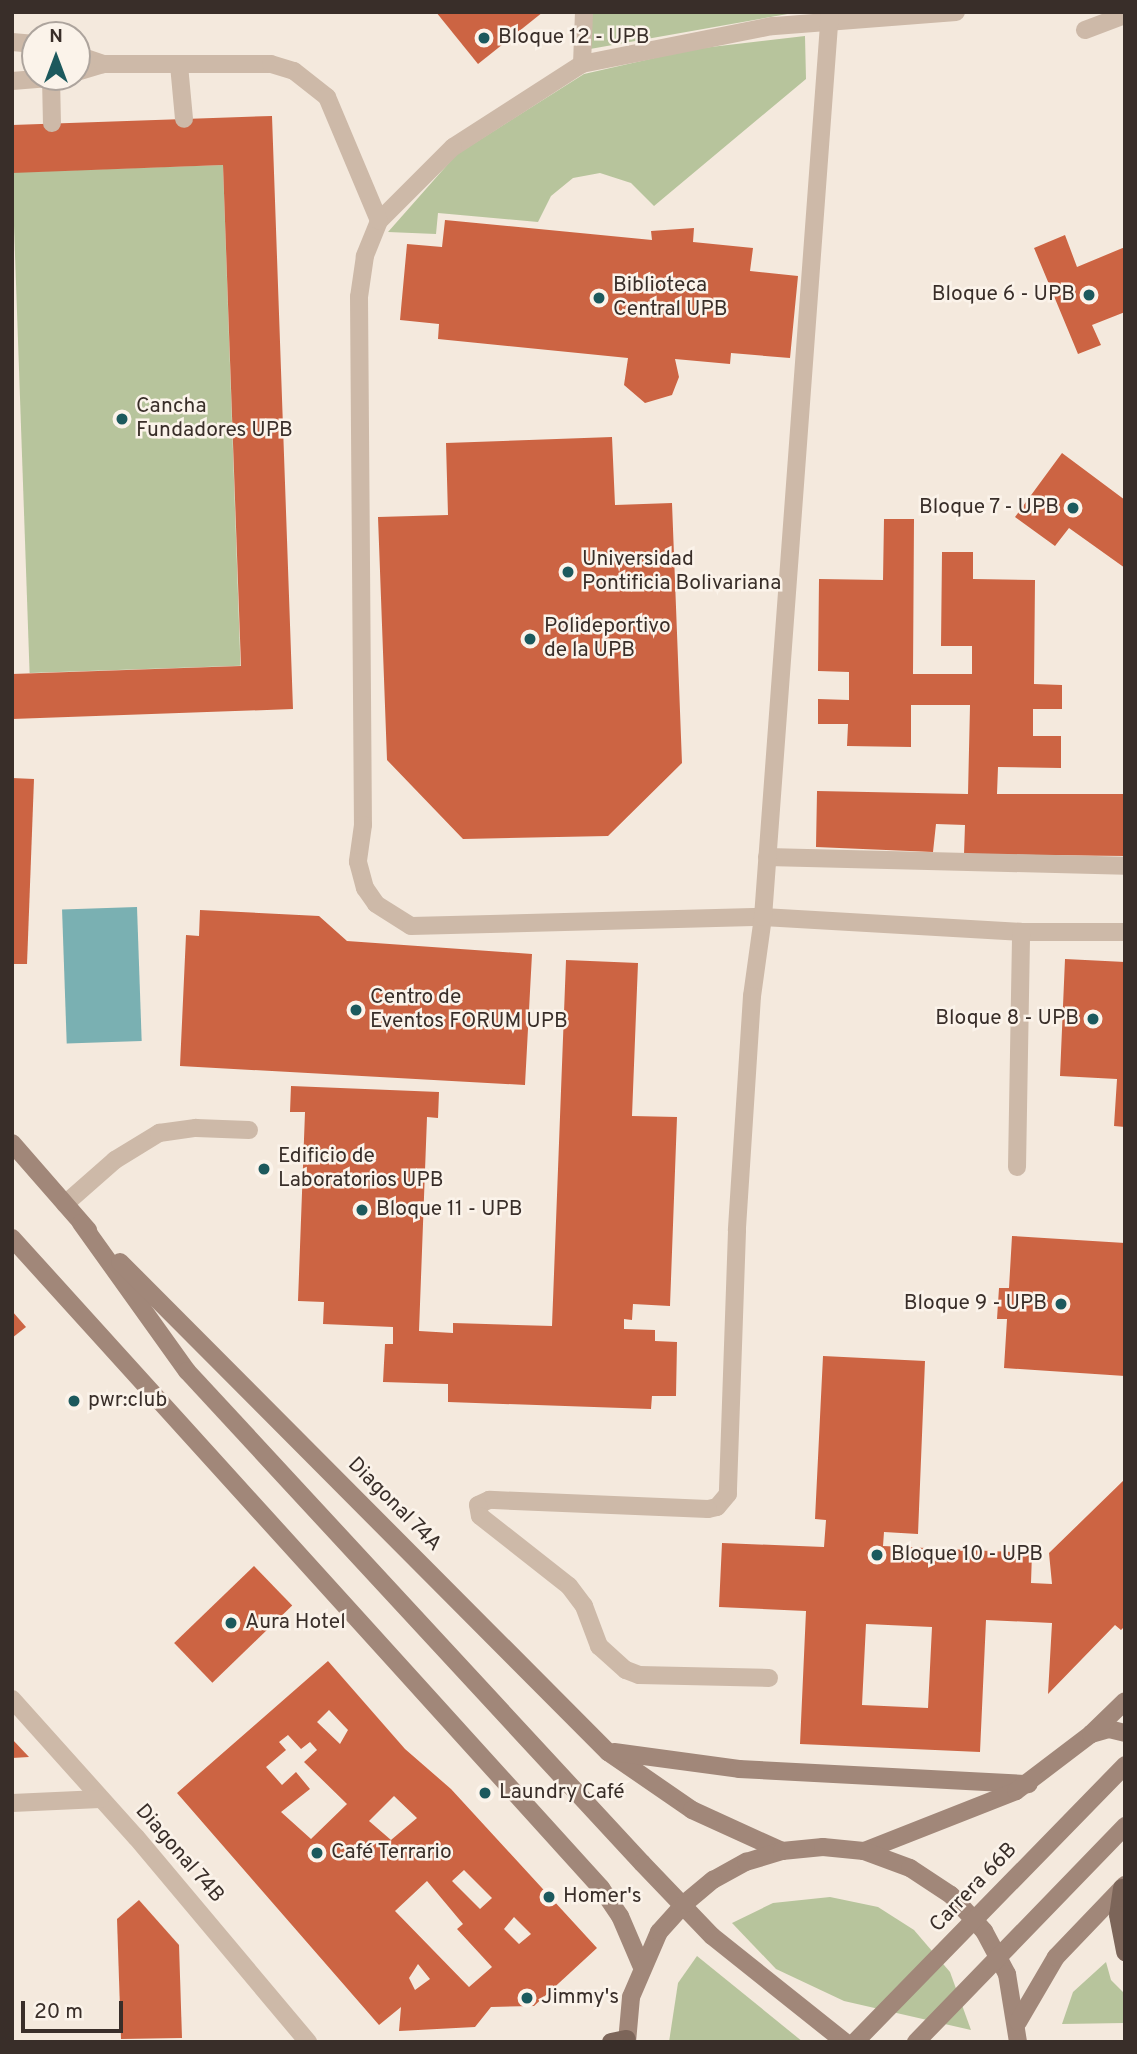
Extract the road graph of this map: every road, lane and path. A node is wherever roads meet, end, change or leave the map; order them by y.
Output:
1 (583, 12) edge
2 (956, 12) edge
3 (1125, 15) edge
4 (830, 18) edge
5 (1085, 30) dead end
6 (91, 60) edge
7 (103, 64) junction
8 (582, 64) junction
9 (179, 65) junction
10 (91, 68) edge
11 (53, 91) edge
12 (184, 119) dead end
13 (52, 123) dead end
14 (379, 221) junction
15 (767, 857) junction
16 (1125, 866) edge
17 (763, 917) junction
18 (1021, 932) junction
19 (1125, 932) edge
20 (249, 1130) dead end
21 (12, 1143) edge
22 (1017, 1167) dead end
23 (65, 1204) junction
24 (81, 1223) junction
25 (12, 1238) edge
26 (769, 1678) dead end
27 (12, 1699) edge
28 (1125, 1702) edge
29 (1125, 1733) edge
30 (1091, 1734) junction
31 (608, 1752) junction
32 (1125, 1765) edge
33 (1029, 1784) junction
34 (100, 1799) junction
35 (12, 1803) edge
36 (1125, 1826) edge
37 (782, 1851) junction
38 (864, 1851) junction
39 (1123, 1886) edge
40 (1125, 1952) edge
41 (642, 1965) junction
42 (1018, 2030) edge
43 (621, 2041) edge
44 (308, 2042) edge
45 (845, 2042) edge
46 (855, 2042) edge
47 (916, 2042) edge

1 - 8 street
2 - 4 street
3 - 5 street
4 - 8 street
4 - 15 street
6 - 7 street
7 - 9 street
7 - 10 street
8 - 14 street
9 - 12 street
9 - 14 street
11 - 13 street
14 - 17 street
15 - 16 street
15 - 17 street
17 - 18 street
17 - 26 street
18 - 19 street
18 - 22 street
20 - 23 street
21 - 23 main road, Diagonal 74A
23 - 24 main road, Diagonal 74A
24 - 31 main road, Diagonal 74A
24 - 45 main road
25 - 41 main road
27 - 34 street, Diagonal 74B
28 - 30 main road
29 - 30 main road
30 - 33 main road
31 - 33 main road
31 - 37 main road, Diagonal 74A
32 - 46 main road, Carrera 66B, bridge
33 - 38 main road
34 - 35 street
34 - 44 street, Diagonal 74B
36 - 47 main road, bridge
37 - 38 main road
37 - 41 main road, bridge
38 - 42 main road
39 - 40 main road
39 - 42 main road
41 - 43 main road

